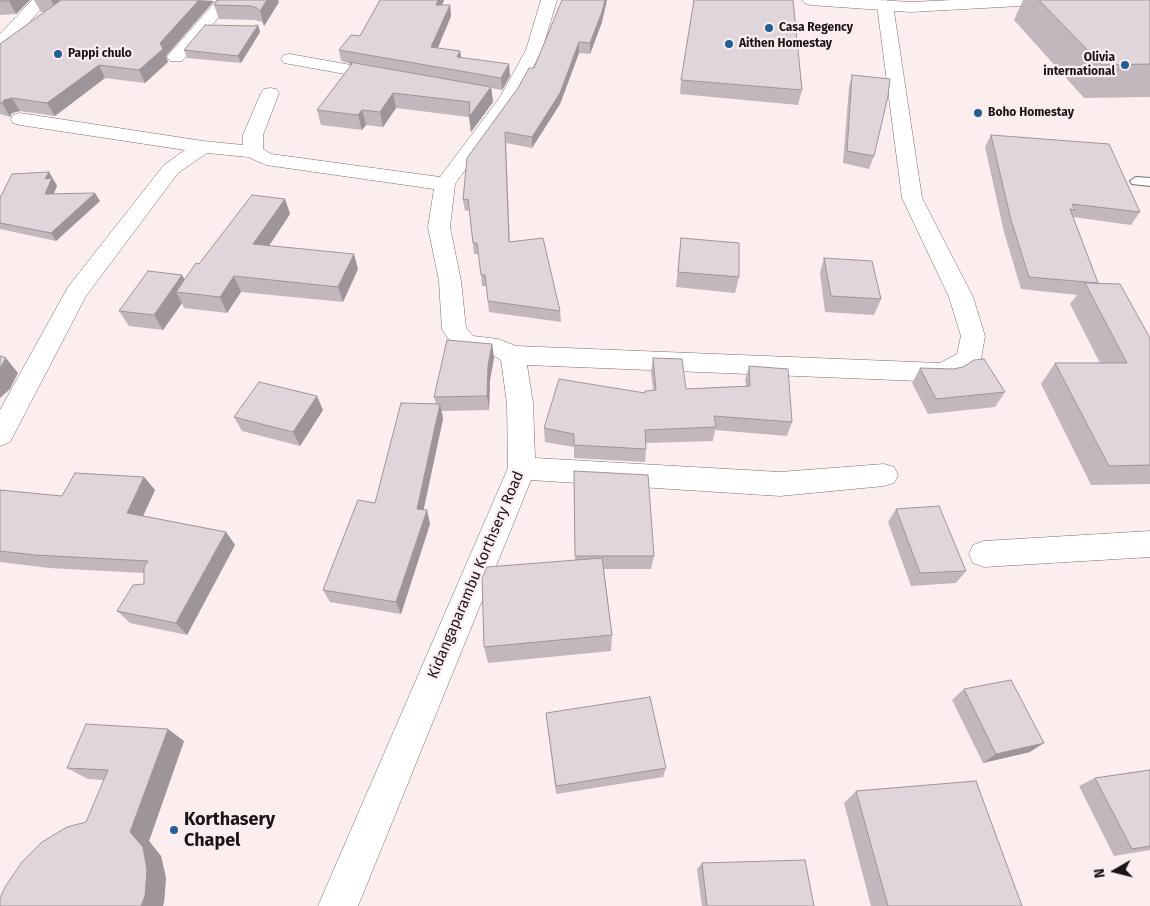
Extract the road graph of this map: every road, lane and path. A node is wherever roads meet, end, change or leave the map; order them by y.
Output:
1 (41, 0) edge
2 (225, 0) edge
3 (550, 0) edge
4 (810, 0) edge
5 (1038, 0) edge
6 (885, 5) junction
7 (202, 26) junction
8 (220, 26) edge
9 (0, 44) edge
10 (176, 57) dead end
11 (290, 59) dead end
12 (404, 80) edge
13 (270, 93) dead end
14 (20, 119) dead end
15 (203, 147) junction
16 (253, 152) junction
17 (1136, 181) dead end
18 (1150, 182) edge
19 (445, 184) junction
20 (513, 355) junction
21 (0, 435) edge
22 (522, 468) junction
23 (884, 475) dead end
24 (1150, 544) edge
25 (984, 554) dead end
26 (338, 906) edge

1 - 9 street
2 - 7 street
3 - 19 street
4 - 6 street
5 - 6 street
6 - 20 street
7 - 8 street
7 - 10 street
11 - 12 street
13 - 16 street
14 - 15 street
15 - 16 street
15 - 21 street
16 - 19 street
17 - 18 lane
19 - 20 street
20 - 22 street, Kidangaparambu Korthsery Road
22 - 23 street
22 - 26 street, Kidangaparambu Korthsery Road
24 - 25 street

